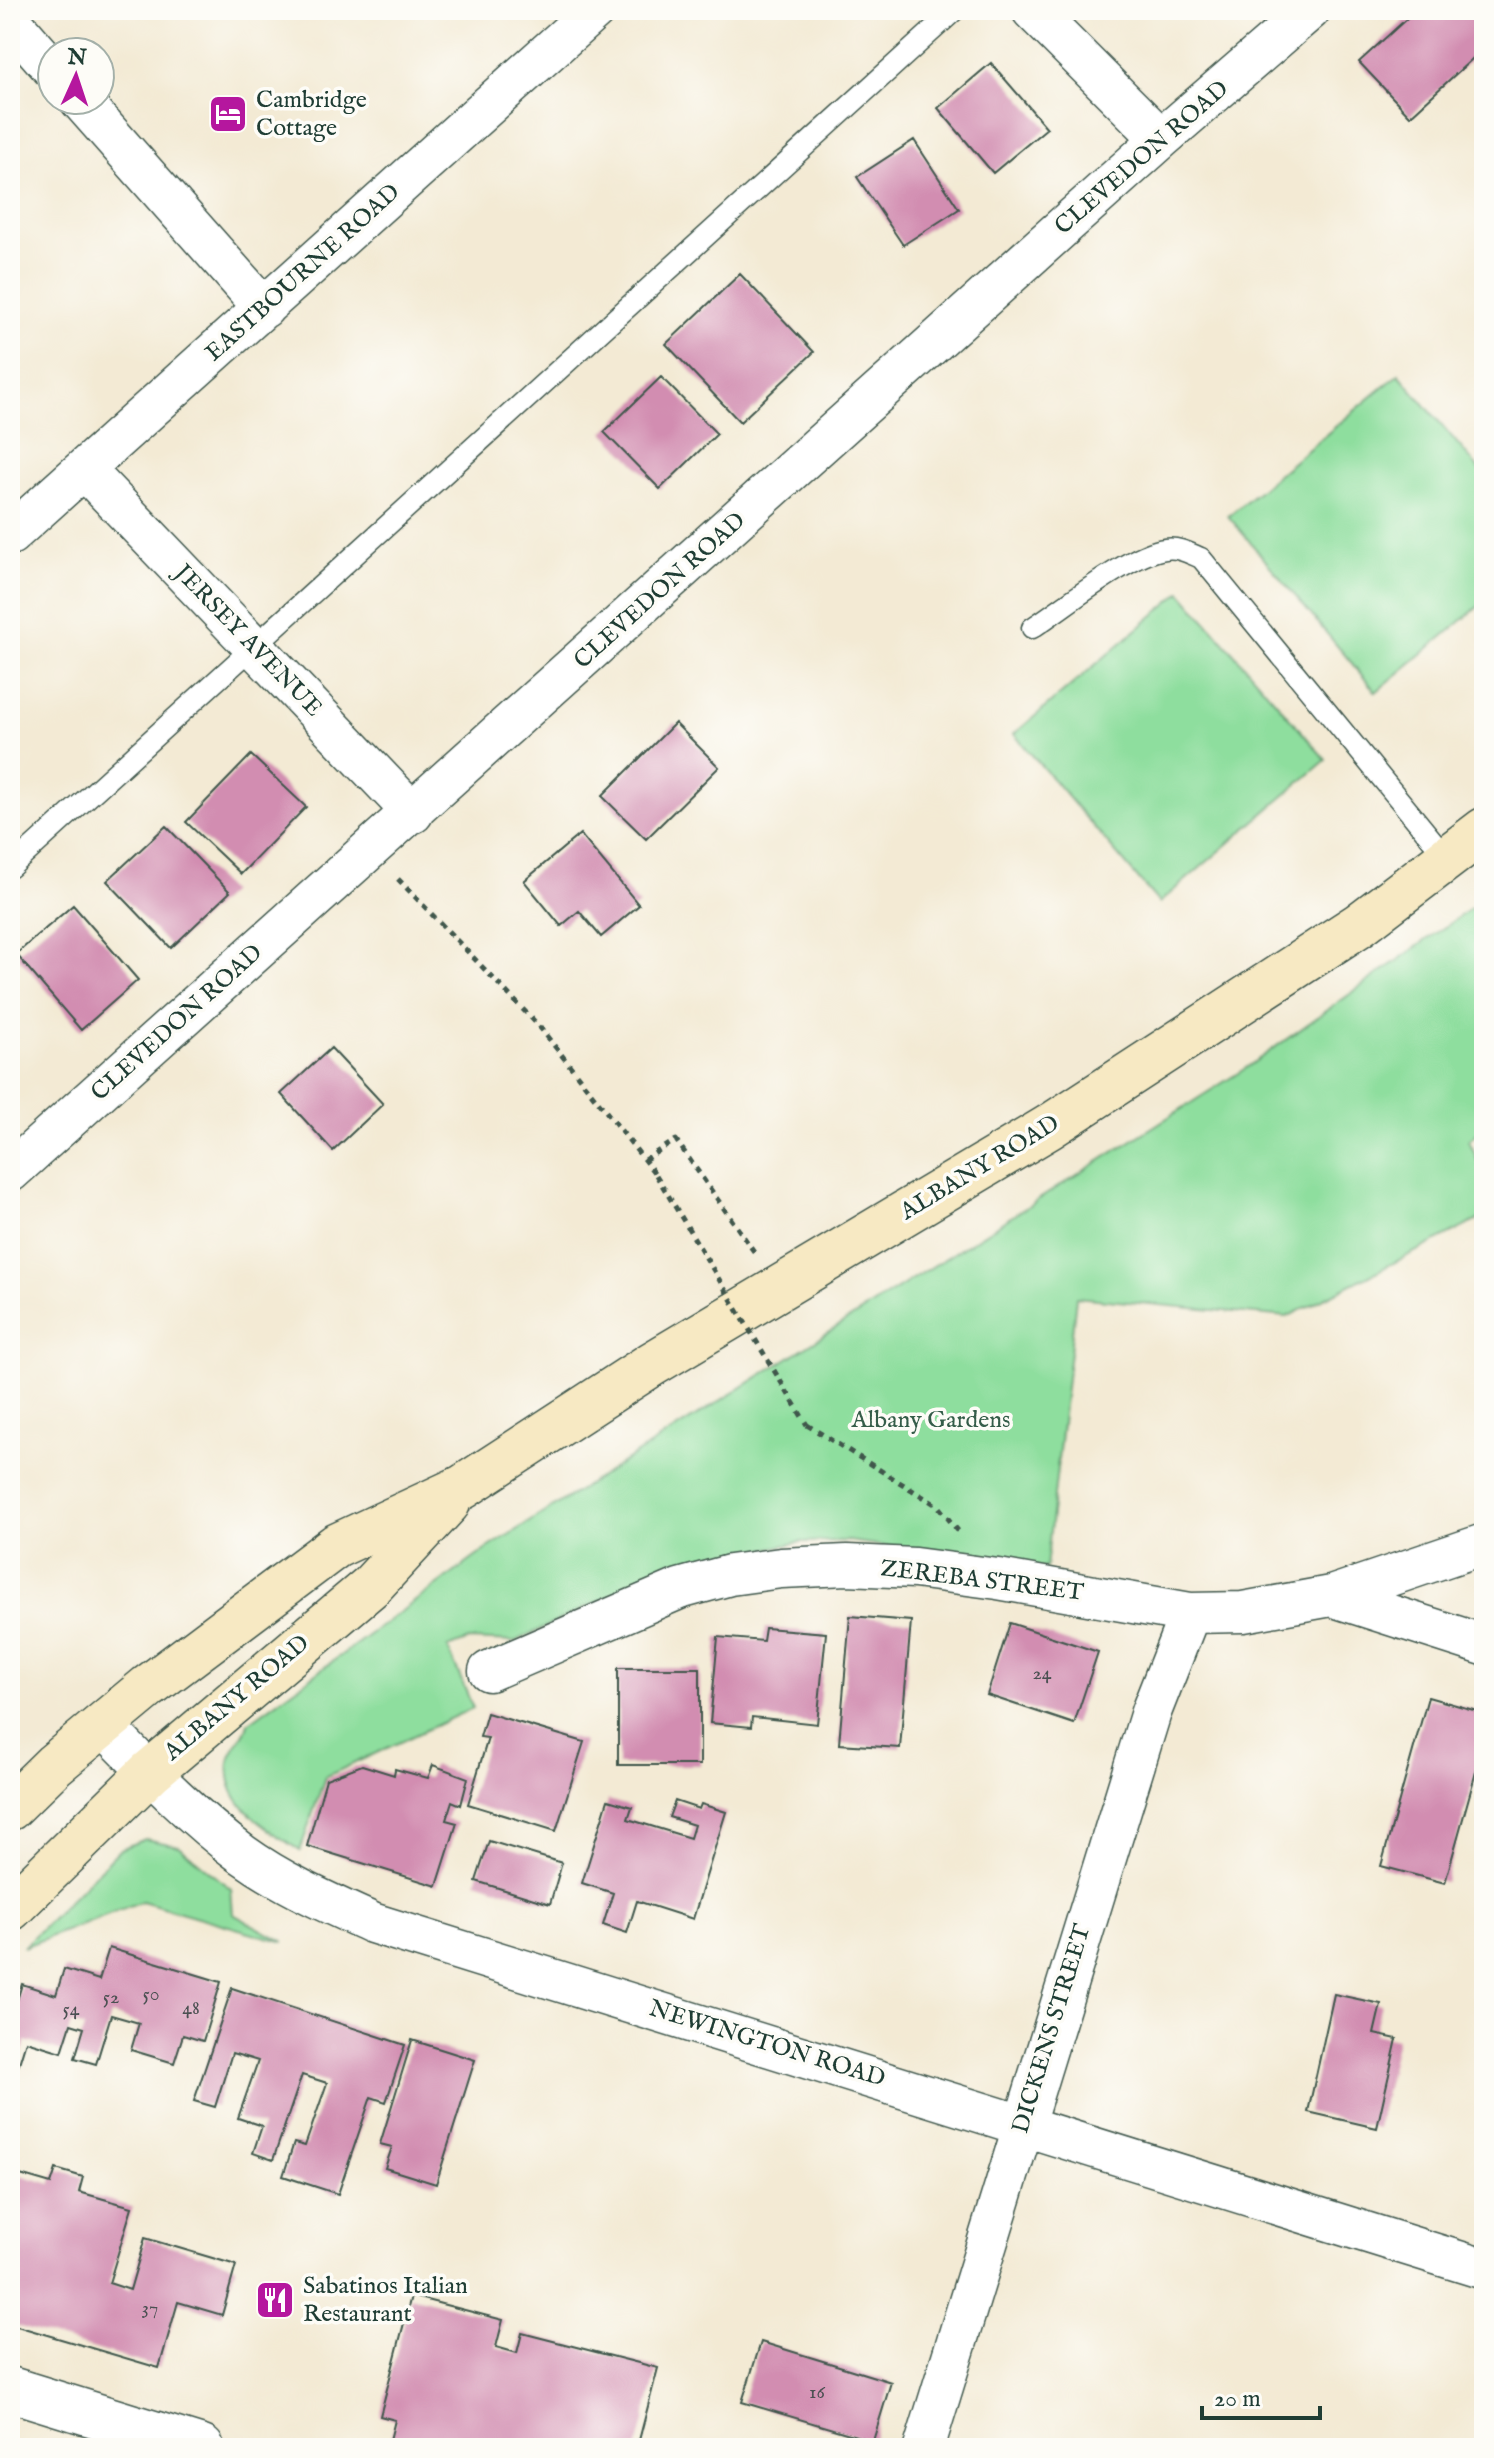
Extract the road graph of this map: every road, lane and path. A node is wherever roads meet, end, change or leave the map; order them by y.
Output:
1 (595, 10) edge
2 (955, 10) edge
3 (1032, 10) edge
4 (1310, 10) edge
5 (10, 20) edge
6 (36, 50) edge
7 (94, 116) edge
8 (1161, 139) junction
9 (264, 308) junction
10 (84, 469) junction
11 (10, 535) edge
12 (1032, 628) dead end
13 (254, 647) junction
14 (413, 813) junction
15 (1484, 830) edge
16 (1447, 858) junction
17 (10, 868) edge
18 (398, 879) dead end
19 (644, 1160) junction
20 (10, 1172) edge
21 (755, 1253) dead end
22 (463, 1487) junction
23 (1484, 1544) edge
24 (998, 1579) junction
25 (1331, 1596) junction
26 (1190, 1613) junction
27 (1484, 1645) edge
28 (489, 1671) dead end
29 (103, 1725) junction
30 (150, 1772) junction
31 (10, 1808) edge
32 (10, 1909) edge
33 (1022, 2122) junction
34 (1484, 2269) edge
35 (10, 2389) edge
36 (202, 2448) edge
37 (924, 2448) edge

1 - 9 street, EASTBOURNE ROAD
2 - 13 lane
3 - 8 street
4 - 8 street, CLEVEDON ROAD
5 - 6 street
7 - 9 street
8 - 14 street, CLEVEDON ROAD
9 - 10 street, EASTBOURNE ROAD
10 - 11 street, EASTBOURNE ROAD
10 - 13 street, JERSEY AVENUE
12 - 16 lane
13 - 14 street, JERSEY AVENUE
13 - 17 lane
14 - 20 street, CLEVEDON ROAD
15 - 16 main road, ALBANY ROAD
16 - 22 main road, ALBANY ROAD
18 - 19 path
19 - 21 path
19 - 24 path, bridge
22 - 29 main road, ALBANY ROAD
22 - 30 main road, ALBANY ROAD
23 - 25 street
24 - 26 street, ZEREBA STREET
24 - 28 street, ZEREBA STREET
25 - 26 street, ZEREBA STREET
25 - 27 street, ZEREBA STREET
26 - 33 street, DICKENS STREET
29 - 30 street, NEWINGTON ROAD
29 - 31 main road, ALBANY ROAD
30 - 32 main road, ALBANY ROAD
30 - 33 street, NEWINGTON ROAD
33 - 34 street, NEWINGTON ROAD
33 - 37 street, DICKENS STREET
35 - 36 street

